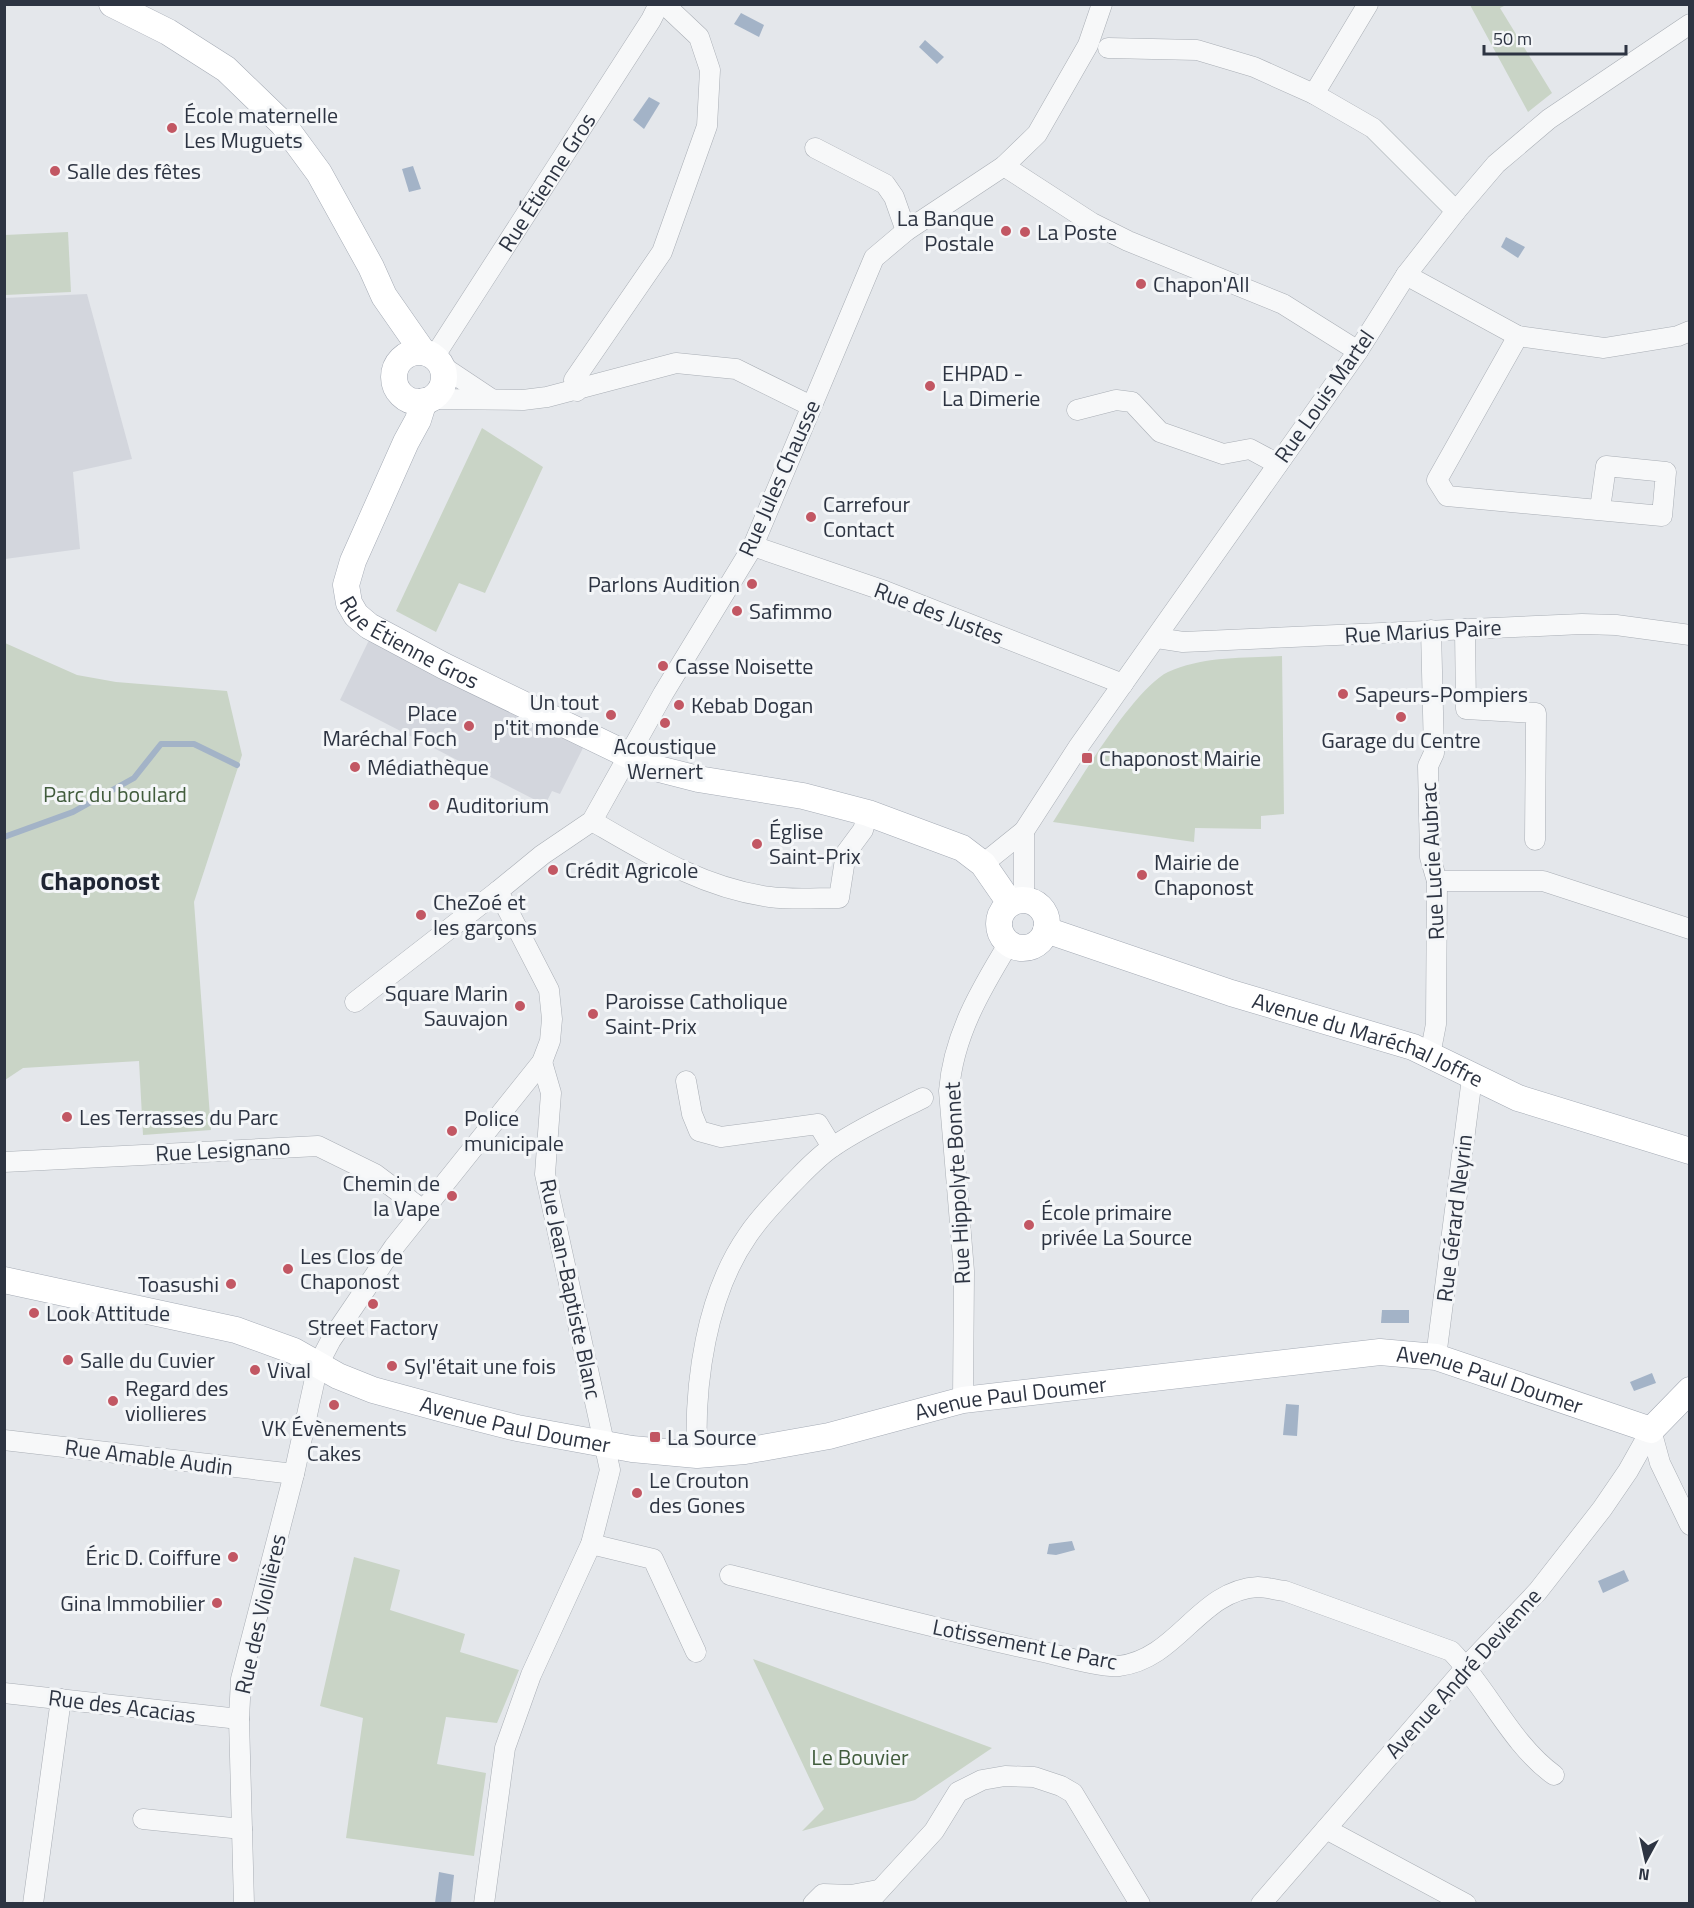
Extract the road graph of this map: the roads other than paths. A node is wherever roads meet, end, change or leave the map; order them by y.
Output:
1 (112, 4) edge
2 (664, 4) edge
3 (1102, 4) edge
4 (1368, 4) edge
5 (652, 10) edge
6 (1689, 24) edge
7 (1108, 48) dead end
8 (1314, 94) junction
9 (815, 148) dead end
10 (1004, 166) junction
11 (1456, 211) junction
12 (906, 231) junction
13 (1406, 275) junction
14 (384, 296) junction
15 (1689, 331) edge
16 (1518, 336) junction
17 (1358, 351) junction
18 (433, 358) junction
19 (396, 366) junction
20 (577, 391) junction
21 (418, 398) junction
22 (490, 398) junction
23 (811, 406) junction
24 (1077, 410) dead end
25 (1278, 464) junction
26 (1600, 509) dead end
27 (753, 546) junction
28 (1465, 629) junction
29 (1431, 630) junction
30 (1689, 635) edge
31 (1156, 638) junction
32 (1123, 684) junction
33 (629, 756) junction
34 (868, 813) junction
35 (592, 821) junction
36 (1024, 831) junction
37 (1535, 840) dead end
38 (983, 864) junction
39 (1437, 881) junction
40 (498, 891) junction
41 (1017, 902) junction
42 (1689, 929) edge
43 (1046, 930) junction
44 (1009, 944) junction
45 (355, 1002) dead end
46 (1430, 1055) junction
47 (542, 1062) junction
48 (1472, 1078) junction
49 (686, 1081) dead end
50 (923, 1098) dead end
51 (832, 1147) junction
52 (1689, 1151) edge
53 (4, 1162) edge
54 (423, 1210) junction
55 (4, 1280) edge
56 (1436, 1357) junction
57 (318, 1365) junction
58 (1689, 1390) edge
59 (963, 1400) junction
60 (1651, 1430) junction
61 (4, 1440) edge
62 (605, 1444) junction
63 (697, 1455) junction
64 (294, 1474) junction
65 (1689, 1525) edge
66 (591, 1544) junction
67 (730, 1575) dead end
68 (696, 1652) dead end
69 (1466, 1667) junction
70 (4, 1693) edge
71 (61, 1699) junction
72 (239, 1719) junction
73 (1554, 1775) dead end
74 (142, 1819) dead end
75 (242, 1829) junction
76 (1326, 1829) junction
77 (873, 1897) edge
78 (33, 1904) edge
79 (244, 1904) edge
80 (484, 1904) edge
81 (813, 1904) edge
82 (1140, 1904) edge
83 (1261, 1904) edge
84 (1466, 1904) edge

1 - 14 main road
2 - 20 street
3 - 10 street, Rue Jules Chausse
4 - 8 street
5 - 18 street, Rue Étienne Gros
6 - 11 street, Rue Louis Martel
7 - 8 street
8 - 11 street
9 - 12 street
10 - 12 street, Rue Jules Chausse
10 - 17 street
11 - 13 street, Rue Louis Martel
12 - 23 street, Rue Jules Chausse
13 - 16 street
13 - 17 street, Rue Louis Martel
14 - 18 main road
14 - 19 main road
15 - 16 street
16 - 26 street
17 - 25 street, Rue Louis Martel
18 - 19 main road
18 - 21 main road
18 - 22 street
19 - 21 main road
20 - 22 street
20 - 23 street
21 - 22 street
21 - 33 main road, Rue Étienne Gros
23 - 27 street, Rue Jules Chausse
24 - 25 street
25 - 31 street, Rue Louis Martel
27 - 32 street, Rue des Justes
27 - 33 street, Rue Jules Chausse
28 - 29 street, Rue Marius Paire
28 - 30 street, Rue Marius Paire
28 - 37 street
29 - 31 street, Rue Marius Paire
29 - 39 street, Rue Lucie Aubrac
31 - 32 street, Rue Louis Martel
32 - 36 street, Rue Louis Martel
33 - 34 main road
33 - 35 street
34 - 35 street
34 - 38 main road
35 - 40 street
36 - 38 street, Rue Louis Martel
36 - 41 street
38 - 41 main road
39 - 42 street
39 - 46 street, Rue Lucie Aubrac
40 - 45 street
40 - 47 street
41 - 43 main road
41 - 44 main road
43 - 44 main road
43 - 46 main road, Avenue du Maréchal Joffre
44 - 59 street, Rue Hippolyte Bonnet
46 - 48 main road, Avenue du Maréchal Joffre
47 - 54 street, Rue des Viollières
47 - 62 street, Rue Jean-Baptiste Blanc
48 - 52 main road, Avenue du Maréchal Joffre
48 - 56 street, Rue Gérard Neyrin
49 - 51 street
50 - 51 street
51 - 63 street
53 - 54 street, Rue Lesignano
54 - 57 street, Rue des Viollières
55 - 57 main road, Avenue Paul Doumer
56 - 59 main road, Avenue Paul Doumer
56 - 60 main road, Avenue Paul Doumer
57 - 62 main road, Avenue Paul Doumer
57 - 64 street, Rue des Viollières
58 - 60 main road
59 - 63 main road, Avenue Paul Doumer
60 - 65 street
60 - 69 street, Avenue André Devienne
61 - 64 street, Rue Amable Audin
62 - 63 main road, Avenue Paul Doumer
62 - 66 street, Rue Jean-Baptiste Blanc
64 - 72 street, Rue des Viollières
66 - 68 street
66 - 80 street, Rue Jean-Baptiste Blanc
67 - 69 street, Lotissement Le Parc
69 - 73 street, Lotissement Le Parc
69 - 76 street, Avenue André Devienne
70 - 71 street, Rue des Acacias
71 - 72 street, Rue des Acacias
71 - 78 street
72 - 75 street, Rue des Viollières
74 - 75 street
75 - 79 street, Rue des Viollières
76 - 83 street, Avenue André Devienne
76 - 84 street
77 - 81 street
77 - 82 street

